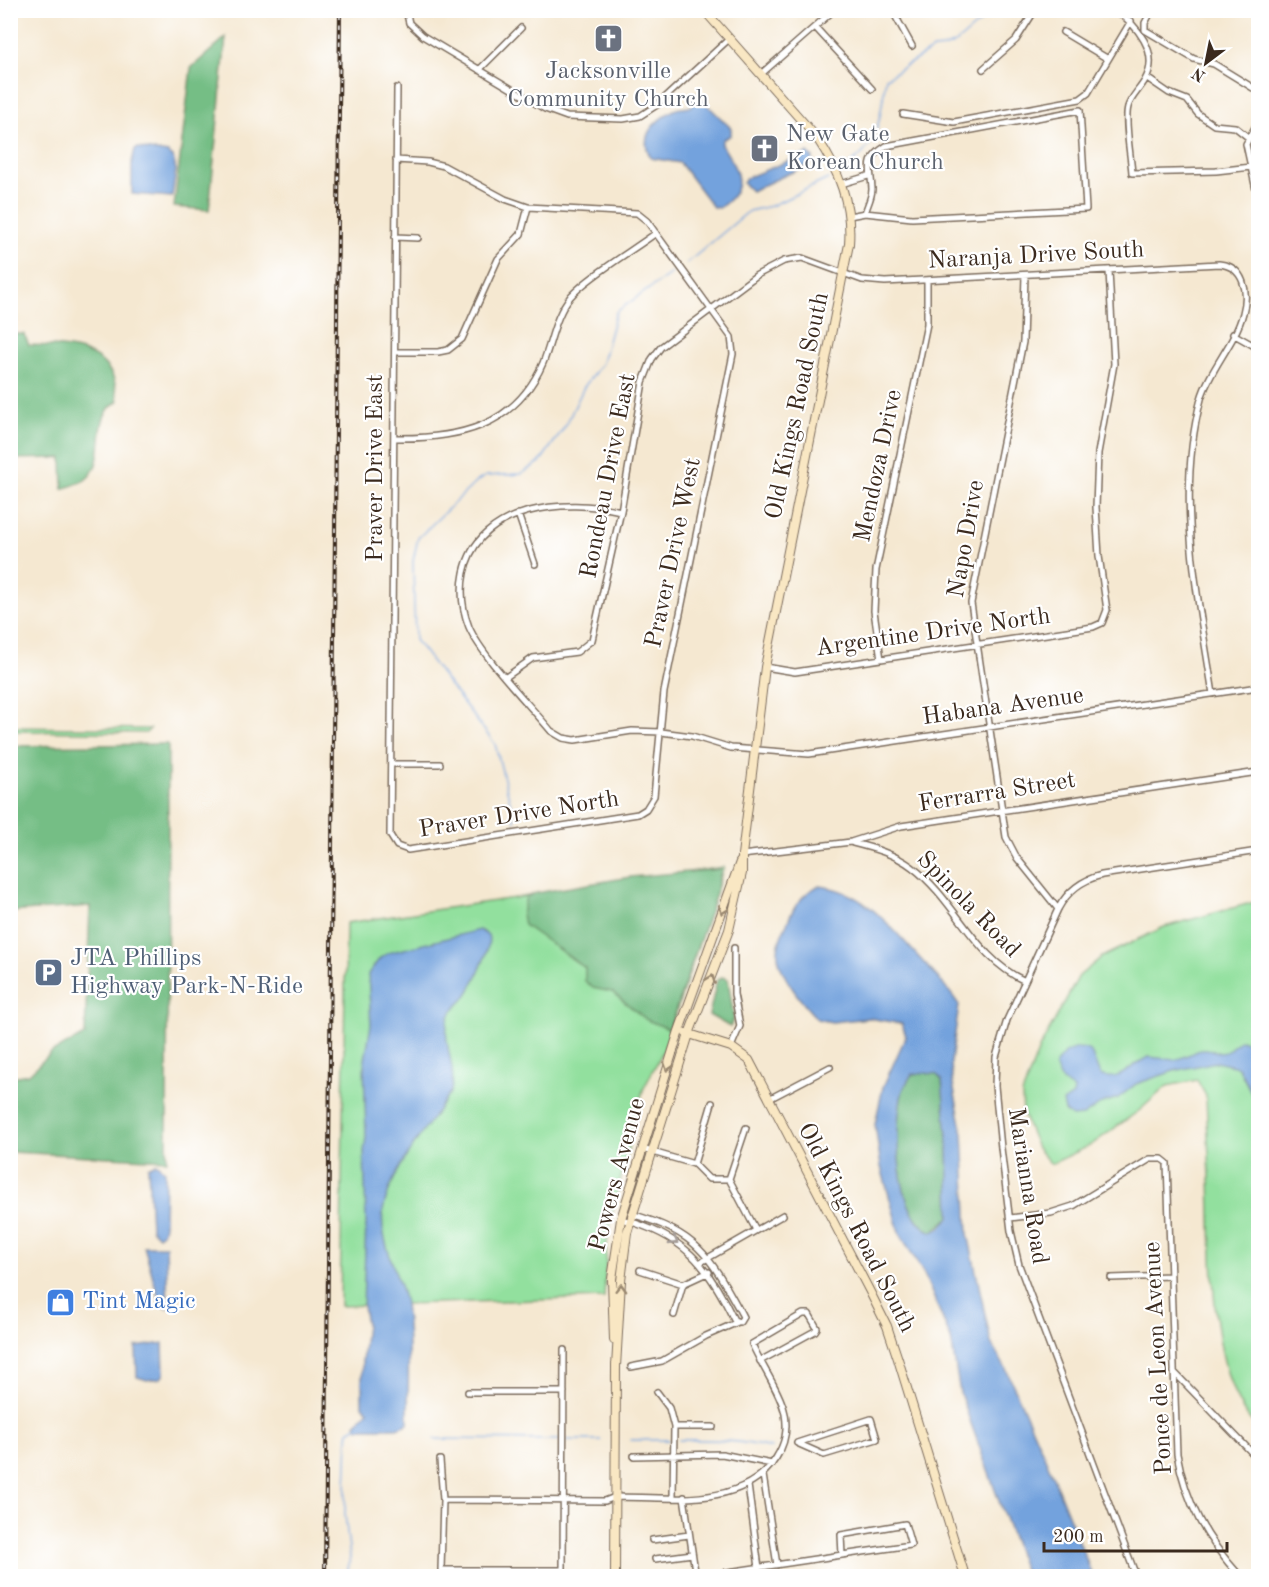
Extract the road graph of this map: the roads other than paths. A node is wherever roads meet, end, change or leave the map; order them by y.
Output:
1 (406, 10) edge
2 (704, 10) edge
3 (834, 10) edge
4 (892, 10) edge
5 (911, 10) edge
6 (1035, 10) edge
7 (1115, 10) edge
8 (1151, 12) edge
9 (896, 17) junction
10 (1131, 21) junction
11 (815, 27) junction
12 (521, 28) dead end
13 (1063, 32) dead end
14 (729, 39) junction
15 (912, 46) dead end
16 (1108, 58) junction
17 (983, 69) dead end
18 (480, 70) junction
19 (761, 74) junction
20 (1147, 78) junction
21 (397, 88) dead end
22 (872, 89) dead end
23 (1258, 91) edge
24 (903, 114) dead end
25 (1258, 122) edge
26 (1249, 138) junction
27 (396, 160) junction
28 (1251, 167) junction
29 (868, 176) junction
30 (841, 184) junction
31 (1258, 199) edge
32 (528, 207) junction
33 (865, 213) junction
34 (849, 216) junction
35 (656, 233) junction
36 (396, 237) junction
37 (418, 237) dead end
38 (1109, 271) junction
39 (845, 273) junction
40 (1025, 275) junction
41 (927, 280) junction
42 (711, 309) junction
43 (1233, 334) junction
44 (1258, 348) edge
45 (395, 352) junction
46 (394, 438) junction
47 (621, 511) junction
48 (518, 514) junction
49 (535, 564) dead end
50 (978, 644) junction
51 (881, 659) junction
52 (765, 667) junction
53 (506, 677) junction
54 (1258, 687) edge
55 (1213, 694) junction
56 (990, 728) junction
57 (661, 732) junction
58 (753, 751) junction
59 (391, 764) junction
60 (440, 764) dead end
61 (1258, 772) edge
62 (646, 810) joint
63 (1002, 810) junction
64 (851, 842) junction
65 (397, 846) joint
66 (1258, 851) edge
67 (742, 855) junction
68 (1058, 909) junction
69 (734, 948) dead end
70 (1025, 981) junction
71 (680, 1031) junction
72 (689, 1034) junction
73 (730, 1047) junction
74 (830, 1067) dead end
75 (769, 1099) junction
76 (712, 1103) dead end
77 (746, 1128) dead end
78 (642, 1149) junction
79 (652, 1152) junction
80 (694, 1164) junction
81 (729, 1179) junction
82 (622, 1215) junction
83 (783, 1215) dead end
84 (632, 1218) junction
85 (1010, 1218) junction
86 (756, 1230) junction
87 (708, 1257) junction
88 (701, 1262) junction
89 (716, 1269) junction
90 (640, 1270) dead end
91 (708, 1273) junction
92 (1172, 1276) junction
93 (1111, 1278) dead end
94 (684, 1284) junction
95 (674, 1315) dead end
96 (738, 1322) junction
97 (564, 1350) dead end
98 (759, 1361) junction
99 (616, 1367) junction
100 (631, 1367) dead end
101 (1174, 1372) junction
102 (468, 1392) dead end
103 (564, 1392) junction
104 (657, 1392) dead end
105 (674, 1427) junction
106 (712, 1427) dead end
107 (797, 1443) junction
108 (783, 1446) junction
109 (674, 1455) junction
110 (633, 1456) dead end
111 (1258, 1459) edge
112 (441, 1460) dead end
113 (772, 1464) junction
114 (763, 1475) junction
115 (748, 1485) junction
116 (615, 1497) junction
117 (672, 1497) junction
118 (684, 1497) junction
119 (443, 1500) junction
120 (563, 1500) junction
121 (689, 1535) junction
122 (652, 1540) dead end
123 (692, 1554) junction
124 (842, 1555) junction
125 (655, 1559) dead end
126 (777, 1565) junction
127 (759, 1568) junction
128 (441, 1573) edge
129 (563, 1573) edge
130 (615, 1576) edge
131 (700, 1576) edge
132 (965, 1576) edge
133 (1136, 1576) edge
134 (1240, 1576) edge

1 - 18 street
2 - 14 street, Old Kings Road South
3 - 11 street
4 - 9 street
5 - 9 street
6 - 17 street
7 - 10 street
8 - 23 street
9 - 15 street
10 - 16 street
10 - 20 street
11 - 19 street
11 - 22 street
12 - 18 street
13 - 16 street
14 - 18 street
14 - 19 street, Old Kings Road South
16 - 24 street
19 - 30 street, Old Kings Road South
20 - 26 street
20 - 28 street
21 - 27 street, Praver Drive East
25 - 26 street
26 - 28 street
27 - 32 street, Praver Drive West
27 - 36 street, Praver Drive East
28 - 31 street
29 - 30 street
29 - 33 street
29 - 33 street
30 - 34 street, Old Kings Road South
32 - 35 street, Praver Drive West
32 - 45 street
33 - 34 street
34 - 39 street, Old Kings Road South
35 - 42 street, Praver Drive West
35 - 46 street
36 - 37 street
36 - 45 street, Praver Drive East
38 - 40 street, Naranja Drive South
38 - 43 street, Naranja Drive South
38 - 50 street, Argentine Drive North
39 - 41 street, Naranja Drive South
39 - 42 street, Naranja Drive South
39 - 52 street, Old Kings Road South
40 - 41 street, Naranja Drive South
40 - 50 street, Napo Drive
41 - 51 street, Mendoza Drive
42 - 47 street, Rondeau Drive East
42 - 57 street, Praver Drive West
43 - 44 street
43 - 55 street
45 - 46 street, Praver Drive East
46 - 59 street, Praver Drive East
47 - 48 street
47 - 53 street, Rondeau Drive East
48 - 49 street
48 - 53 street
50 - 51 street, Argentine Drive North
50 - 56 street, Napo Drive
51 - 52 street, Argentine Drive North
52 - 58 street, Old Kings Road South
53 - 57 street, Habana Avenue
54 - 55 street, Habana Avenue
55 - 56 street, Habana Avenue
56 - 58 street, Habana Avenue
56 - 63 street, Napo Drive
57 - 58 street, Habana Avenue
57 - 62 street, Praver Drive West
58 - 67 street, Old Kings Road South
59 - 60 street
59 - 65 street, Praver Drive East
61 - 63 street, Ferrarra Street
62 - 65 street, Praver Drive North
63 - 64 street, Ferrarra Street
63 - 68 street
64 - 67 street, Ferrarra Street
64 - 70 street, Spinola Road
66 - 68 street, Marianna Road
67 -> 71 street, Old Kings Road South
72 -> 67 street, Old Kings Road South
68 - 70 street, Marianna Road
69 - 73 street
70 - 85 street, Marianna Road
71 - 72 street, Old Kings Road South
71 -> 78 street, Powers Avenue
72 - 73 street, Old Kings Road South
72 - 79 street, Powers Avenue
73 - 75 street, Old Kings Road South
74 - 75 street
75 - 132 street, Old Kings Road South
76 - 80 street
77 - 81 street
78 - 79 street
78 - 82 street, Powers Avenue
79 - 80 street
79 - 84 street, Powers Avenue
80 - 81 street
81 - 86 street
82 - 84 street
82 - 99 street, Powers Avenue
83 - 86 street
84 - 87 street
84 -> 88 street
99 -> 84 street, Powers Avenue
85 - 92 street, Ponce de Leon Avenue
85 - 133 street, Marianna Road
86 - 87 street
87 - 88 street
87 - 89 street
88 - 91 street
89 - 91 street
89 - 96 street
90 - 94 street
91 - 94 street
91 - 96 street
92 - 93 street
92 - 101 street, Ponce de Leon Avenue
94 - 95 street
96 - 100 street
97 - 103 street
98 - 98 street
98 - 108 street
99 - 116 street, Powers Avenue
101 - 111 street
101 - 134 street, Ponce de Leon Avenue
102 - 103 street
103 - 120 street
104 - 105 street
105 - 106 street
105 - 109 street
107 - 107 street
107 - 108 street
108 - 113 street
109 - 110 street
109 - 113 street
109 - 117 street
112 - 119 street
113 - 114 street
114 - 115 street
114 - 126 street
115 - 118 street
115 - 127 street
116 - 117 street
116 - 120 street
116 - 130 street, Powers Avenue
117 - 118 street
118 - 121 street
119 - 120 street
119 - 128 street
120 - 129 street
121 - 122 street
121 - 123 street
123 - 125 street
123 - 131 street
124 - 124 street
124 - 126 street
126 - 127 street
127 - 131 street
128 - 129 street

